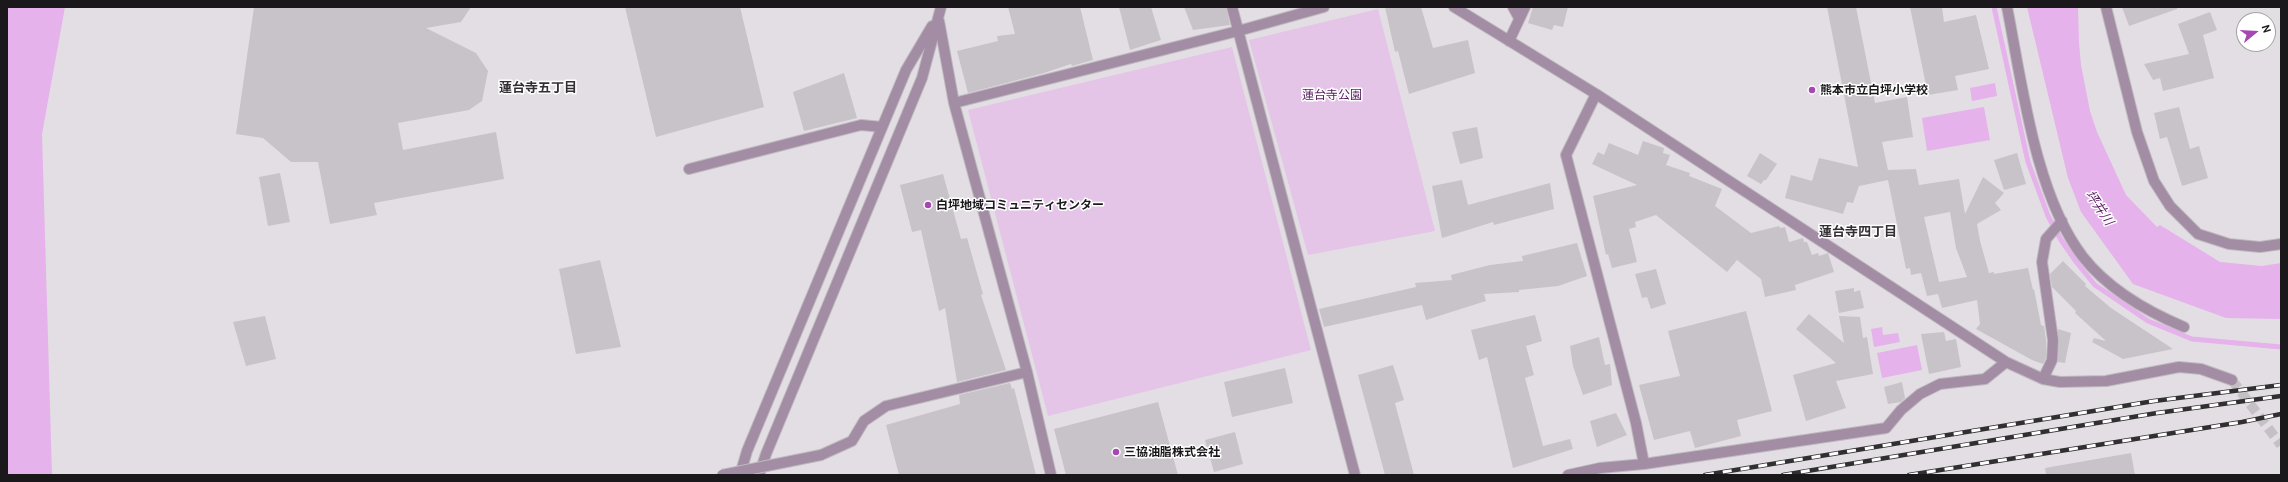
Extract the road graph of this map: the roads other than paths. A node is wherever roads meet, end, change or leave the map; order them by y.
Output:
1 (1232, 7) edge
2 (1324, 7) edge
3 (1454, 7) edge
4 (1513, 7) edge
5 (1525, 7) edge
6 (2007, 7) edge
7 (2106, 7) edge
8 (938, 10) edge
9 (1519, 18) junction
10 (1238, 31) junction
11 (1509, 41) junction
12 (1596, 94) junction
13 (954, 103) junction
14 (882, 127) junction
15 (689, 169) dead end
16 (2062, 221) junction
17 (2281, 244) edge
18 (2184, 327) dead end
19 (2006, 362) junction
20 (1027, 372) junction
21 (2043, 379) junction
22 (2232, 380) tunnel mouth
23 (1644, 464) junction
24 (722, 475) edge
25 (740, 475) edge
26 (759, 475) edge
27 (1051, 475) edge
28 (1355, 475) edge
29 (1568, 475) edge

1 - 10 street
2 - 10 street
3 - 11 street
4 - 9 street
5 - 9 street
6 - 16 street
7 - 17 street
8 - 13 street
8 - 14 street
8 - 26 street
9 - 11 street
10 - 13 street
10 - 28 street
11 - 12 street
12 - 19 street
12 - 23 street
13 - 20 street
14 - 15 street
14 - 25 street
16 - 18 street
16 - 21 street
19 - 21 street
19 - 23 street
20 - 24 street, bridge
20 - 27 street
21 - 22 street
23 - 29 street

